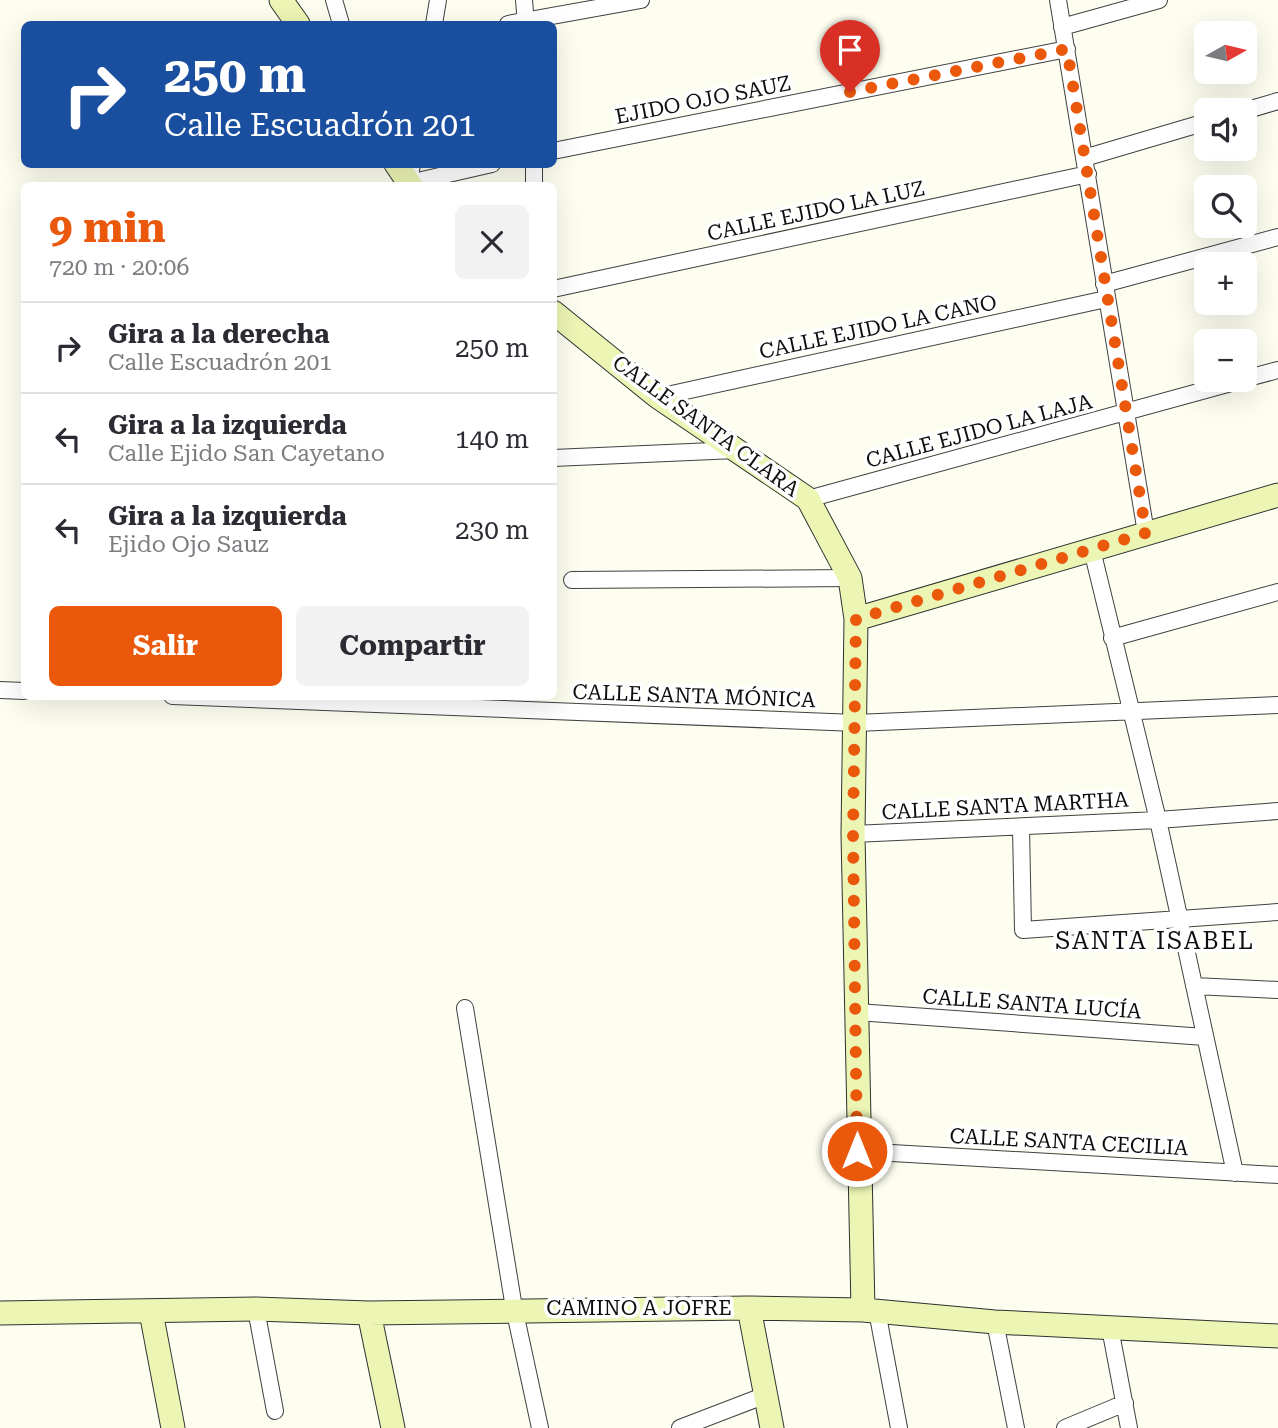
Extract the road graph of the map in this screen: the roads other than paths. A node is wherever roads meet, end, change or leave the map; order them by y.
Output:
1 (281, 0) edge
2 (334, 0) edge
3 (438, 0) edge
4 (524, 0) edge
5 (640, 0) edge
6 (1058, 0) edge
7 (1158, 0) edge
8 (296, 21) edge
9 (340, 21) edge
10 (434, 21) edge
11 (525, 21) edge
12 (539, 21) edge
13 (1062, 27) junction
14 (1067, 49) junction
15 (1278, 101) edge
16 (1257, 107) edge
17 (1194, 126) edge
18 (557, 150) edge
19 (1086, 166) junction
20 (469, 168) edge
21 (411, 178) edge
22 (1278, 237) edge
23 (557, 288) edge
24 (1105, 291) junction
25 (557, 315) edge
26 (1278, 370) edge
27 (1257, 375) edge
28 (1198, 392) edge
29 (658, 397) junction
30 (1124, 413) junction
31 (736, 450) junction
32 (557, 458) edge
33 (1278, 495) edge
34 (808, 499) junction
35 (1146, 533) junction
36 (1092, 550) junction
37 (850, 578) junction
38 (572, 580) dead end
39 (1278, 592) edge
40 (856, 619) junction
41 (1112, 638) junction
42 (0, 690) edge
43 (21, 691) edge
44 (273, 700) edge
45 (1278, 705) edge
46 (1131, 711) junction
47 (856, 723) junction
48 (1278, 811) edge
49 (1158, 820) junction
50 (1021, 827) junction
51 (853, 834) junction
52 (1278, 912) edge
53 (1179, 917) junction
54 (1194, 986) junction
55 (1278, 990) edge
56 (465, 1007) dead end
57 (857, 1012) junction
58 (1205, 1037) junction
59 (857, 1151) junction
60 (1235, 1173) junction
61 (1278, 1175) edge
62 (514, 1308) junction
63 (749, 1308) junction
64 (256, 1309) junction
65 (870, 1311) junction
66 (150, 1312) junction
67 (0, 1313) edge
68 (369, 1313) junction
69 (995, 1322) junction
70 (1110, 1328) junction
71 (1278, 1336) edge
72 (766, 1395) junction
73 (1125, 1403) junction
74 (275, 1411) dead end
75 (173, 1428) edge
76 (393, 1428) edge
77 (540, 1428) edge
78 (680, 1428) edge
79 (772, 1428) edge
80 (899, 1428) edge
81 (1016, 1428) edge
82 (1065, 1428) edge
83 (1129, 1428) edge

1 - 8 street
2 - 9 street
3 - 10 street
4 - 11 street
5 - 12 street
6 - 13 street
7 - 13 street
13 - 14 street
14 - 18 street, EJIDO OJO SAUZ
14 - 19 street
15 - 16 street
17 - 19 street, CALLE EJIDO LA LUZ
19 - 23 street, CALLE EJIDO LA LUZ
19 - 24 street
20 - 21 street
22 - 24 street, CALLE EJIDO LA CANO
24 - 29 street, CALLE EJIDO LA CANO
24 - 30 street
25 - 29 street, CALLE SANTA CLARA
26 - 27 street, CALLE EJIDO LA LAJA
28 - 30 street, CALLE EJIDO LA LAJA
29 - 31 street, CALLE SANTA CLARA
30 - 34 street, CALLE EJIDO LA LAJA
30 - 35 street
31 - 32 street
31 - 34 street, CALLE SANTA CLARA
33 - 35 street
34 - 37 street, CALLE SANTA CLARA
35 - 36 street
36 - 40 street
36 - 41 street
37 - 38 street
37 - 40 street, CALLE SANTA CLARA
39 - 41 street
40 - 47 street, CALLE SANTA CLARA
41 - 46 street
42 - 43 street
44 - 47 street, CALLE SANTA MÓNICA
45 - 46 street, CALLE SANTA MÓNICA
46 - 47 street, CALLE SANTA MÓNICA
46 - 49 street
47 - 51 street, CALLE SANTA CLARA
48 - 49 street, CALLE SANTA MARTHA
49 - 50 street, CALLE SANTA MARTHA
49 - 53 street
50 - 51 street, CALLE SANTA MARTHA
50 - 53 street
51 - 57 street, CALLE SANTA CLARA
52 - 53 street
53 - 54 street
54 - 55 street
54 - 58 street
56 - 62 street
57 - 58 street, CALLE SANTA LUCÍA
57 - 59 street, CALLE SANTA CLARA
58 - 60 street
59 - 60 street, CALLE SANTA CECILIA
59 - 65 street, CALLE SANTA CLARA
60 - 61 street, CALLE SANTA CECILIA
62 - 63 street, CAMINO A JOFRE
62 - 68 street, CAMINO A JOFRE
62 - 77 street
63 - 65 street, CAMINO A JOFRE
63 - 72 street
64 - 66 street, CAMINO A JOFRE
64 - 68 street, CAMINO A JOFRE
64 - 74 street
65 - 69 street, CAMINO A JOFRE
65 - 80 street
66 - 67 street, CAMINO A JOFRE
66 - 75 street
68 - 76 street
69 - 70 street, CAMINO A JOFRE
69 - 81 street
70 - 71 street, CAMINO A JOFRE
70 - 73 street
72 - 78 street
72 - 79 street
73 - 82 street
73 - 83 street

